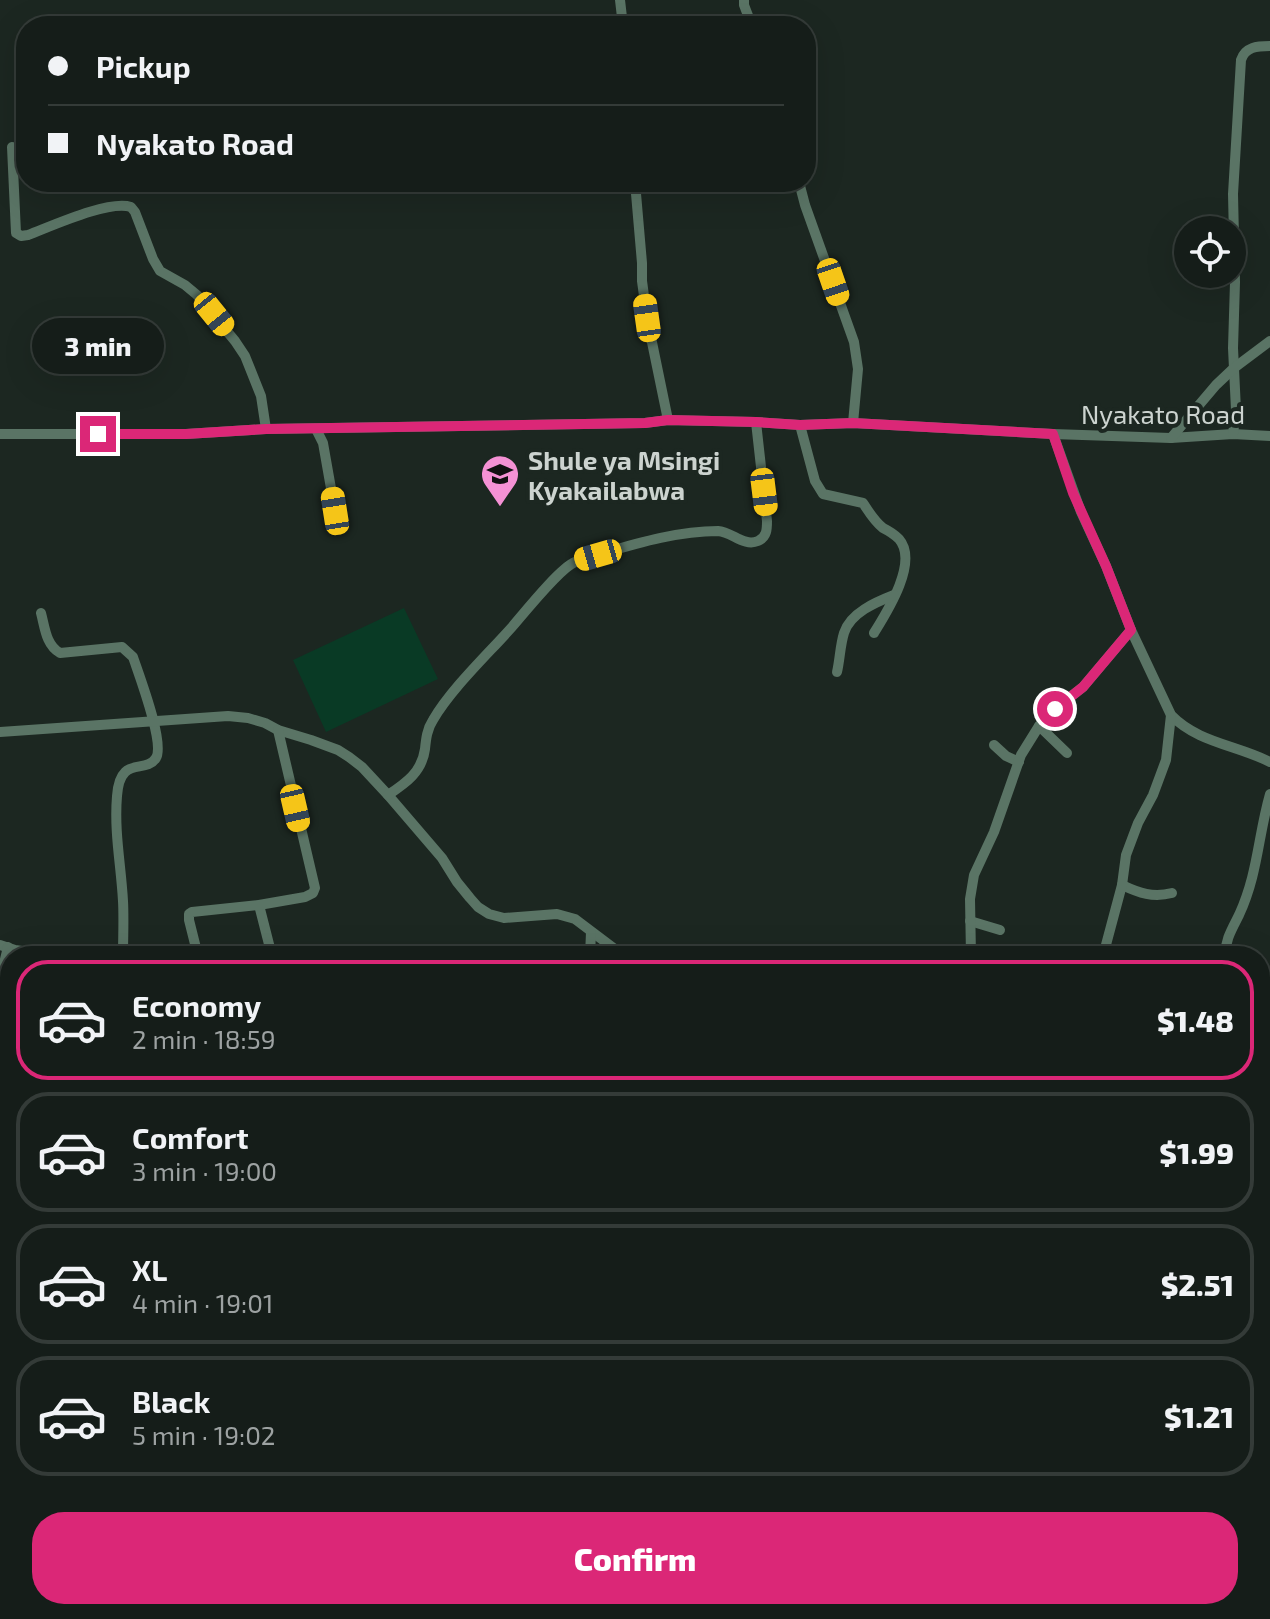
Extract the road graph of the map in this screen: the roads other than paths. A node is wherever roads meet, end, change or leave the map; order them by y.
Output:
1 (1270, 46) edge
2 (12, 147) dead end
3 (636, 192) edge
4 (802, 192) edge
5 (1270, 341) edge
6 (1234, 368) junction
7 (668, 420) junction
8 (756, 422) junction
9 (853, 423) junction
10 (800, 425) junction
11 (266, 429) junction
12 (316, 429) junction
13 (0, 434) edge
14 (1053, 434) junction
15 (1233, 434) junction
16 (1270, 436) edge
17 (1171, 438) junction
18 (338, 528) dead end
19 (894, 595) junction
20 (41, 613) dead end
21 (1131, 630) junction
22 (874, 633) dead end
23 (837, 672) dead end
24 (1171, 715) junction
25 (154, 721) junction
26 (1039, 726) junction
27 (278, 730) junction
28 (0, 732) edge
29 (994, 745) dead end
30 (1067, 753) dead end
31 (1019, 762) junction
32 (1270, 762) edge
33 (1270, 794) edge
34 (388, 795) junction
35 (1122, 885) junction
36 (1172, 893) dead end
37 (259, 905) junction
38 (970, 921) junction
39 (1000, 930) dead end
40 (591, 932) junction
41 (123, 946) edge
42 (195, 946) edge
43 (269, 946) edge
44 (590, 946) edge
45 (610, 946) edge
46 (971, 946) edge
47 (1106, 946) edge
48 (1227, 946) edge

1 - 6 street
2 - 11 street
3 - 7 street
4 - 9 street
5 - 6 street
6 - 15 street
6 - 17 street
7 - 8 street, Nyakato Road
7 - 12 street, Nyakato Road
8 - 10 street, Nyakato Road
8 - 34 street
9 - 10 street, Nyakato Road
9 - 14 street, Nyakato Road
10 - 19 street
11 - 12 street, Nyakato Road
11 - 13 street, Nyakato Road
12 - 18 street
14 - 17 street, Nyakato Road
14 - 21 street
15 - 16 street, Nyakato Road
15 - 17 street, Nyakato Road
19 - 22 street
19 - 23 street
20 - 25 street
21 - 24 street
21 - 26 street
24 - 32 street
24 - 35 street
25 - 27 street
25 - 28 street
25 - 41 street
26 - 30 street
26 - 31 street
27 - 34 street
27 - 37 street
29 - 31 street
31 - 38 street
33 - 48 street
34 - 40 street
35 - 36 street
35 - 47 street
37 - 42 street
37 - 43 street
38 - 39 street
38 - 46 street
40 - 44 street
40 - 45 street

